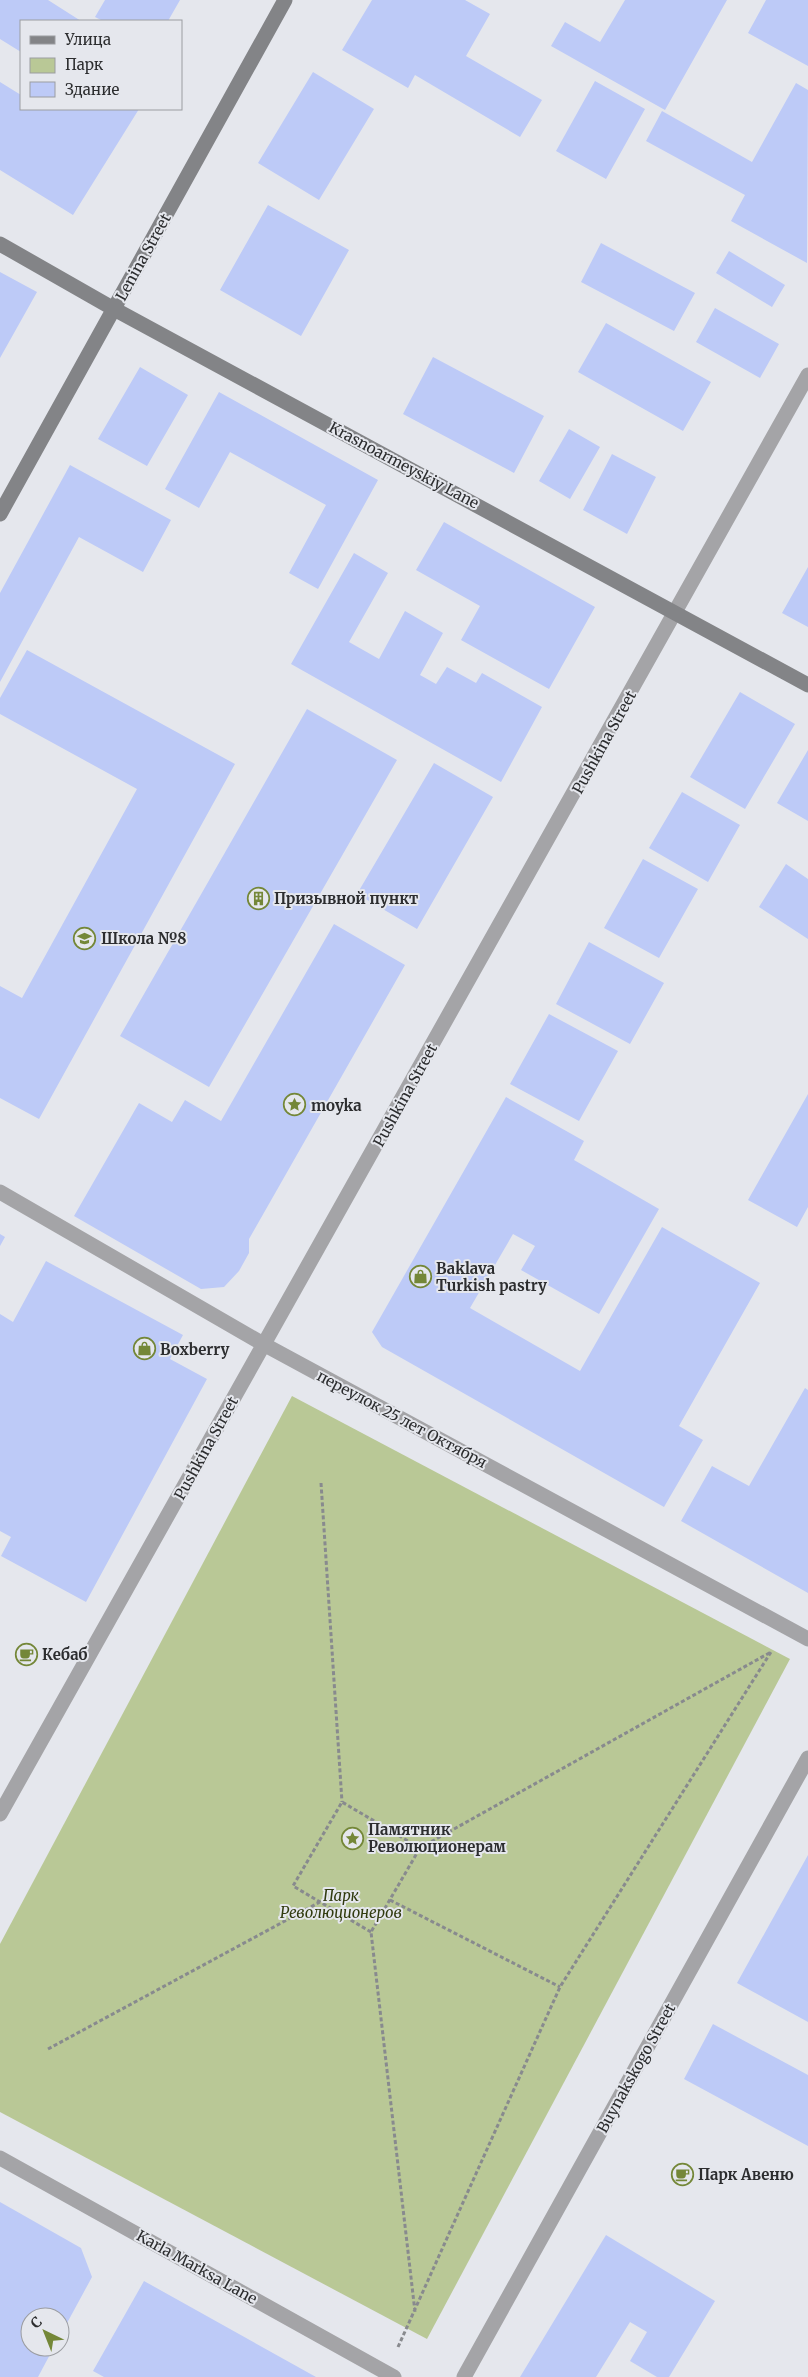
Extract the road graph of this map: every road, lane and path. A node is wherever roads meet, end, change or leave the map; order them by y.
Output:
1 (284, 0) edge
2 (0, 244) edge
3 (114, 309) junction
4 (808, 375) edge
5 (0, 514) edge
6 (677, 612) junction
7 (808, 685) edge
8 (0, 1192) edge
9 (265, 1345) junction
10 (321, 1483) dead end
11 (808, 1639) edge
12 (808, 1758) edge
13 (342, 1802) junction
14 (0, 1814) edge
15 (420, 1848) junction
16 (390, 1900) junction
17 (320, 1902) junction
18 (372, 1932) junction
19 (560, 1987) junction
20 (48, 2049) dead end
21 (0, 2158) edge
22 (415, 2313) junction
23 (390, 2375) edge
24 (464, 2377) edge

1 - 3 street, Lenina Street
2 - 3 street, Krasnoarmeyskiy Lane
3 - 5 street, Lenina Street
3 - 6 street, Krasnoarmeyskiy Lane
4 - 6 street, Pushkina Street
6 - 7 street, Krasnoarmeyskiy Lane
6 - 9 street, Pushkina Street
8 - 9 street, переулок 25 лет Октября
9 - 11 street, переулок 25 лет Октября
9 - 14 street, Pushkina Street
10 - 13 path
12 - 24 street, Buynakskogo Street
13 - 15 path
13 - 17 path
15 - 16 path
15 - 19 path
16 - 18 path
16 - 19 path
17 - 18 path
17 - 20 path
18 - 22 path
19 - 22 path
21 - 23 street, Karla Marksa Lane
22 - 23 path

